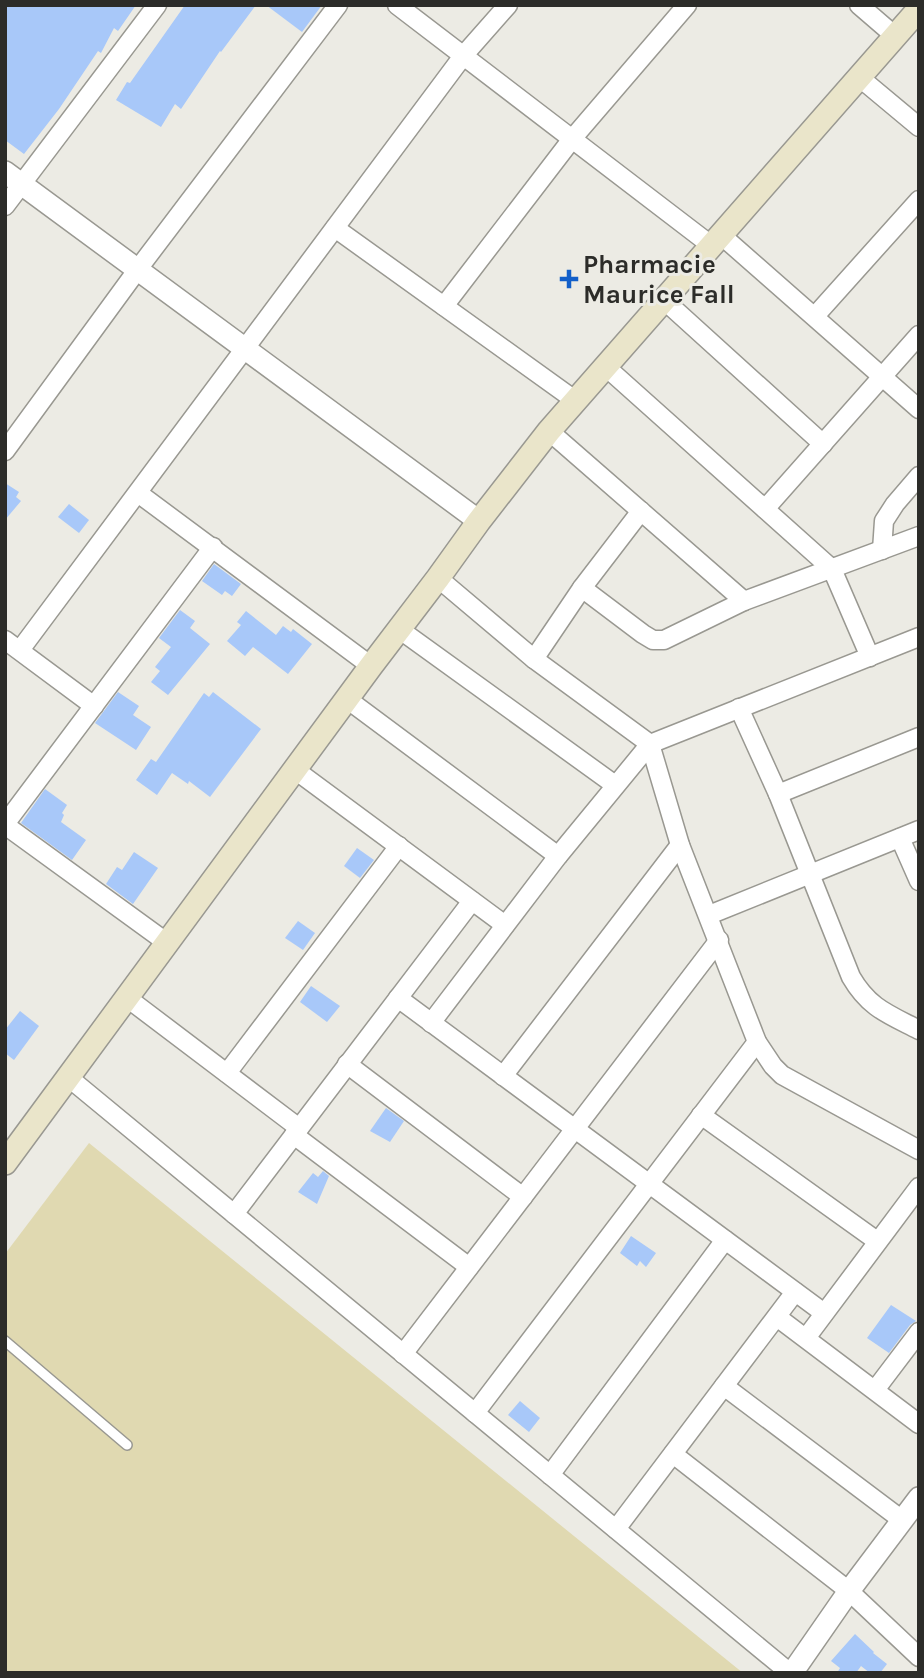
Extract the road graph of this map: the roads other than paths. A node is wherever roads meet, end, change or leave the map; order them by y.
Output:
1 (157, 5) edge
2 (338, 5) edge
3 (397, 5) edge
4 (508, 5) edge
5 (687, 5) edge
6 (859, 5) edge
7 (919, 9) edge
8 (895, 36) junction
9 (463, 56) junction
10 (859, 77) junction
11 (919, 127) edge
12 (572, 139) junction
13 (14, 178) edge
14 (919, 200) edge
15 (5, 206) edge
16 (335, 228) junction
17 (716, 241) junction
18 (138, 269) junction
19 (664, 300) junction
20 (444, 306) junction
21 (815, 316) junction
22 (919, 335) edge
23 (246, 349) junction
24 (606, 367) junction
25 (882, 377) junction
26 (576, 401) junction
27 (919, 408) edge
28 (549, 431) junction
29 (823, 444) junction
30 (5, 451) edge
31 (919, 476) edge
32 (138, 493) junction
33 (765, 509) junction
34 (641, 511) junction
35 (479, 521) junction
36 (919, 536) edge
37 (213, 547) junction
38 (882, 550) junction
39 (831, 569) junction
40 (438, 578) junction
41 (582, 588) junction
42 (744, 601) junction
43 (399, 629) junction
44 (919, 638) edge
45 (13, 645) edge
46 (870, 657) junction
47 (534, 659) junction
48 (371, 666) junction
49 (347, 699) junction
50 (94, 706) junction
51 (739, 708) junction
52 (919, 737) edge
53 (650, 744) junction
54 (295, 769) junction
55 (615, 785) junction
56 (778, 794) junction
57 (5, 824) edge
58 (919, 830) edge
59 (900, 838) junction
60 (680, 845) junction
61 (399, 846) junction
62 (558, 856) junction
63 (810, 873) junction
64 (919, 881) edge
65 (472, 901) junction
66 (709, 915) junction
67 (505, 925) junction
68 (719, 940) junction
69 (166, 942) junction
70 (126, 998) junction
71 (398, 998) junction
72 (431, 1023) junction
73 (919, 1030) edge
74 (757, 1042) junction
75 (347, 1064) junction
76 (227, 1073) junction
77 (503, 1076) junction
78 (68, 1077) junction
79 (701, 1115) junction
80 (575, 1129) junction
81 (297, 1131) junction
82 (9, 1149) edge
83 (919, 1150) edge
84 (649, 1184) junction
85 (919, 1186) edge
86 (523, 1197) junction
87 (234, 1214) junction
88 (725, 1240) junction
89 (877, 1241) junction
90 (469, 1268) junction
91 (795, 1292) junction
92 (824, 1313) junction
93 (777, 1317) junction
94 (919, 1332) edge
95 (806, 1338) junction
96 (5, 1341) edge
97 (403, 1353) junction
98 (724, 1386) junction
99 (875, 1390) junction
100 (475, 1413) junction
101 (919, 1424) edge
102 (127, 1445) dead end
103 (673, 1454) junction
104 (551, 1475) junction
105 (919, 1498) edge
106 (902, 1520) junction
107 (616, 1529) junction
108 (849, 1591) junction
109 (919, 1657) edge
110 (791, 1673) edge

1 - 13 street
2 - 18 street
3 - 9 street
4 - 9 street
5 - 12 street
6 - 8 street
7 - 8 main road
8 - 10 main road
9 - 12 street
9 - 16 street
10 - 11 street
10 - 17 main road
12 - 17 street
12 - 20 street
13 - 15 street
13 - 18 street
14 - 21 street
16 - 20 street
16 - 23 street
17 - 19 main road
17 - 21 street
18 - 23 street
18 - 30 street
19 - 24 main road
19 - 29 street
20 - 26 street
21 - 25 street
22 - 25 street
23 - 32 street
23 - 35 street
24 - 26 main road
24 - 33 street
25 - 27 street
25 - 29 street
26 - 28 main road
28 - 34 street
28 - 35 main road
29 - 33 street
31 - 38 street
32 - 37 street
32 - 45 street
33 - 39 street
34 - 41 street
34 - 42 street
35 - 40 main road
36 - 38 street
37 - 48 street
37 - 50 street
38 - 39 street
39 - 42 street
39 - 46 street
40 - 43 main road
40 - 47 street
41 - 42 street
41 - 47 street
43 - 48 main road
43 - 55 street
44 - 46 street
45 - 50 street
46 - 51 street
47 - 53 street
48 - 49 main road
49 - 54 main road
49 - 62 street
50 - 57 street
51 - 53 street
51 - 56 street
52 - 56 street
53 - 55 street
53 - 60 street
54 - 61 street
54 - 69 main road
55 - 62 street
56 - 63 street
57 - 69 street
58 - 59 street
59 - 63 street
59 - 64 street
60 - 66 street
60 - 77 street
61 - 65 street
61 - 76 street
62 - 67 street
63 - 66 street
63 - 73 street
65 - 67 street
65 - 71 street
66 - 68 street
67 - 72 street
68 - 74 street
68 - 80 street
69 - 70 main road
70 - 76 street
70 - 78 main road
71 - 72 street
71 - 75 street
72 - 77 street
74 - 79 street
74 - 83 street
75 - 81 street
75 - 86 street
76 - 81 street
77 - 80 street
78 - 82 main road
78 - 87 street
79 - 84 street
79 - 89 street
80 - 84 street
80 - 86 street
81 - 87 street
81 - 90 street
84 - 88 street
84 - 100 street
85 - 89 street
86 - 90 street
87 - 97 street
88 - 91 street
88 - 104 street
89 - 92 street
90 - 97 street
91 - 92 street
91 - 93 street
92 - 95 street
93 - 95 street
93 - 98 street
94 - 99 street
95 - 99 street
96 - 102 lane
97 - 100 street
98 - 103 street
98 - 106 street
99 - 101 street
100 - 104 street
103 - 107 street
103 - 108 street
104 - 107 street
105 - 106 street
106 - 108 street
107 - 110 street
108 - 109 street
108 - 110 street

